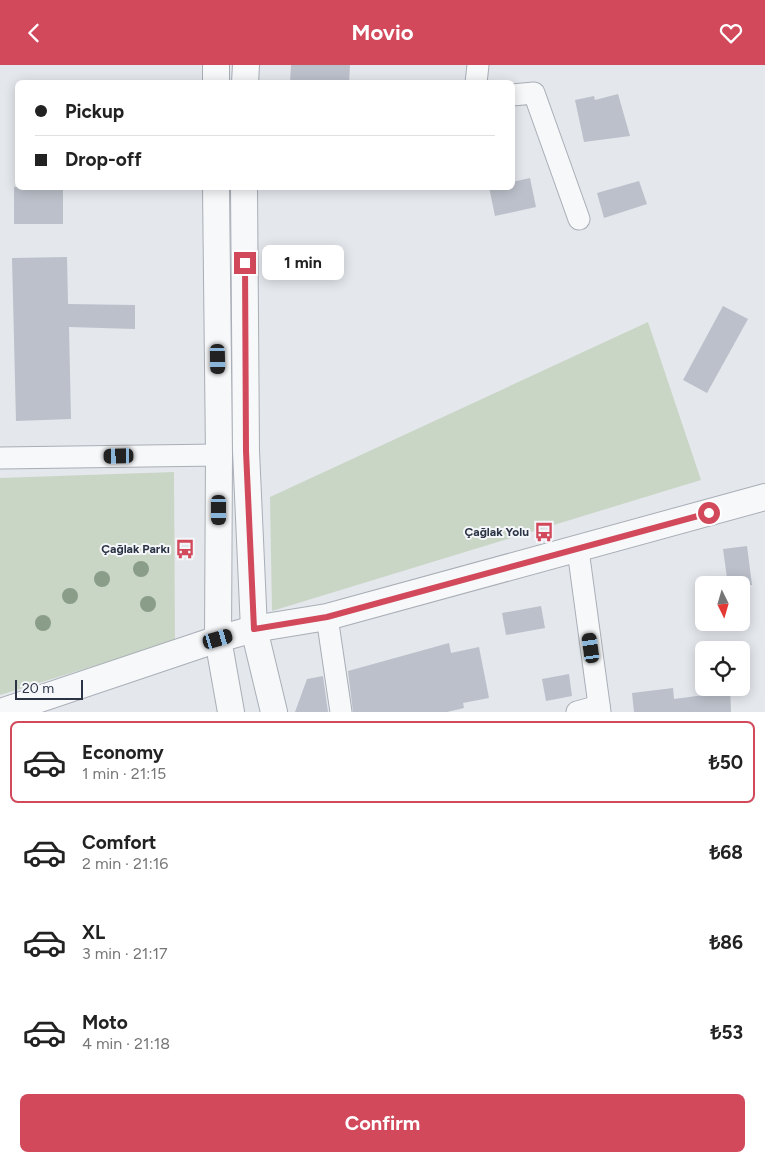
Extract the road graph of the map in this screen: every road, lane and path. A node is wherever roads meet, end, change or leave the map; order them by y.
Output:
1 (216, 65) edge
2 (246, 65) edge
3 (478, 65) edge
4 (216, 80) edge
5 (245, 80) edge
6 (476, 80) edge
7 (515, 95) edge
8 (216, 190) edge
9 (244, 190) edge
10 (579, 219) dead end
11 (219, 455) junction
12 (0, 458) edge
13 (765, 497) edge
14 (578, 550) junction
15 (327, 617) junction
16 (254, 629) junction
17 (218, 639) junction
18 (600, 709) edge
19 (2, 712) edge
20 (231, 712) edge
21 (274, 712) edge
22 (341, 712) edge
23 (576, 712) edge

1 - 4 street
2 - 5 street
3 - 6 street
7 - 10 street
8 - 11 street
9 - 16 street
11 - 12 street
11 - 17 street
13 - 14 street
14 - 15 street
14 - 18 street
15 - 16 street
15 - 22 street
16 - 17 street
16 - 21 street
17 - 19 street
17 - 20 street
18 - 23 street

